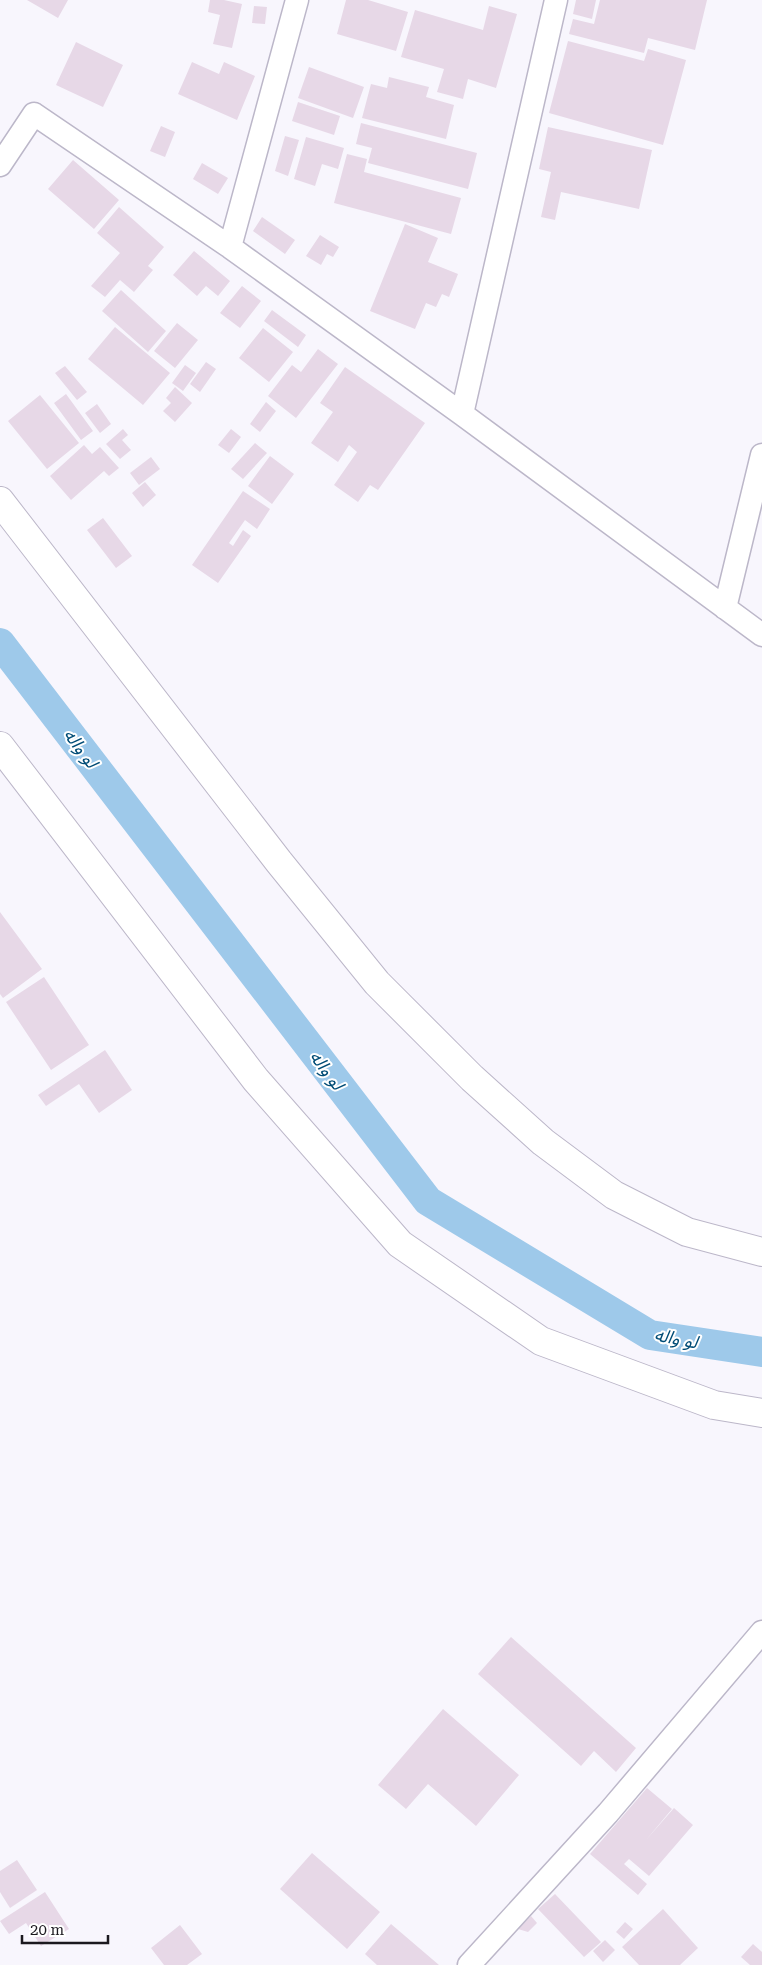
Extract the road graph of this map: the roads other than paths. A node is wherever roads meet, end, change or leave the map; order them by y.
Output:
1 (297, 0) edge
2 (556, 0) edge
3 (0, 165) edge
4 (230, 247) junction
5 (462, 414) junction
6 (762, 455) edge
7 (0, 501) edge
8 (725, 608) junction
9 (762, 635) edge
10 (0, 746) edge
11 (762, 1252) edge
12 (762, 1412) edge
13 (762, 1632) edge
14 (469, 1965) edge

1 - 4 street
2 - 5 street
3 - 4 street
4 - 5 street
5 - 8 street
6 - 8 street
7 - 11 street
8 - 9 street
10 - 12 street
13 - 14 street

